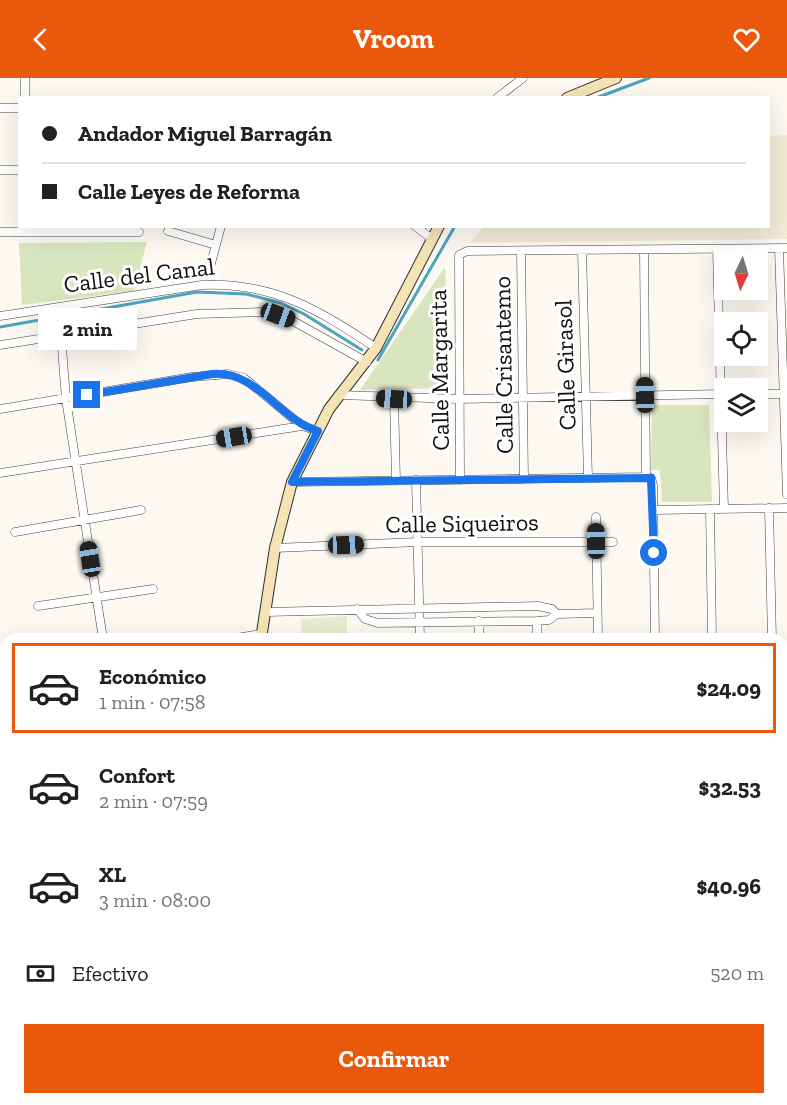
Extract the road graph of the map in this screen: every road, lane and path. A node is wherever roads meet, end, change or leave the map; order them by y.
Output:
1 (25, 78) edge
2 (508, 78) edge
3 (616, 78) edge
4 (520, 80) edge
5 (25, 96) edge
6 (500, 96) edge
7 (572, 96) edge
8 (0, 108) edge
9 (18, 108) edge
10 (0, 170) edge
11 (18, 170) edge
12 (220, 228) edge
13 (418, 228) edge
14 (438, 228) edge
15 (23, 229) edge
16 (140, 231) dead end
17 (168, 231) dead end
18 (0, 232) edge
19 (432, 239) junction
20 (216, 245) junction
21 (768, 248) edge
22 (783, 248) edge
23 (714, 249) edge
24 (644, 250) junction
25 (582, 251) junction
26 (521, 252) junction
27 (210, 267) dead end
28 (719, 300) edge
29 (0, 316) edge
30 (61, 335) junction
31 (0, 345) edge
32 (376, 348) junction
33 (367, 362) junction
34 (722, 378) edge
35 (714, 394) edge
36 (768, 394) edge
37 (785, 394) edge
38 (339, 395) junction
39 (645, 395) junction
40 (586, 396) junction
41 (523, 397) junction
42 (66, 399) junction
43 (394, 399) junction
44 (458, 399) junction
45 (0, 409) edge
46 (302, 426) junction
47 (318, 431) junction
48 (723, 432) edge
49 (76, 461) junction
50 (0, 473) edge
51 (646, 477) junction
52 (588, 478) junction
53 (524, 479) junction
54 (416, 480) junction
55 (460, 480) junction
56 (396, 481) junction
57 (292, 482) junction
58 (787, 494) edge
59 (769, 508) junction
60 (787, 508) edge
61 (710, 509) junction
62 (724, 509) junction
63 (141, 510) dead end
64 (654, 510) junction
65 (596, 517) dead end
66 (84, 520) junction
67 (15, 532) dead end
68 (596, 541) junction
69 (418, 542) junction
70 (613, 542) dead end
71 (274, 548) junction
72 (153, 589) dead end
73 (96, 598) junction
74 (38, 606) dead end
75 (420, 608) junction
76 (357, 609) junction
77 (265, 612) junction
78 (597, 612) junction
79 (558, 614) junction
80 (479, 621) junction
81 (537, 621) junction
82 (420, 622) junction
83 (102, 633) edge
84 (262, 633) edge
85 (420, 633) edge
86 (479, 633) edge
87 (537, 633) edge
88 (598, 633) edge
89 (655, 633) edge
90 (712, 633) edge
91 (772, 633) edge

1 - 5 street
2 - 4 street
3 - 7 street
4 - 6 street
8 - 9 street
10 - 11 street
12 - 20 street
13 - 19 street
14 - 19 street
15 - 16 street
15 - 18 street
17 - 20 street
19 - 32 street
20 - 27 street
21 - 22 street
22 - 37 street
23 - 24 street
24 - 25 street
24 - 39 street
25 - 26 street
25 - 40 street, Calle Girasol
26 - 41 street, Calle Crisantemo
26 - 44 street, Calle Margarita
28 - 34 street
29 - 32 street, Calle del Canal
30 - 31 street
30 - 33 street
30 - 42 street
32 - 33 street
33 - 38 street
35 - 39 street
36 - 37 street
37 - 58 street
38 - 43 street
38 - 47 street
39 - 40 street
39 - 51 street
40 - 41 street
40 - 52 street, Calle Girasol
41 - 44 street
41 - 53 street, Calle Crisantemo
42 - 45 street
42 - 46 street
42 - 49 street
43 - 44 street
43 - 56 street
44 - 55 street, Calle Margarita
46 - 47 street
46 - 49 street
47 - 57 street
48 - 62 street
49 - 50 street
49 - 66 street
51 - 52 street
51 - 64 street
52 - 53 street
53 - 55 street
54 - 55 street
54 - 56 street
54 - 69 street
56 - 57 street
57 - 71 street
59 - 60 street
59 - 62 street
59 - 91 street
61 - 62 street
61 - 64 street
61 - 90 street
63 - 66 street
64 - 89 street
65 - 68 street
66 - 67 street
66 - 73 street
68 - 69 street, Calle Siqueiros
68 - 70 street, Calle Siqueiros
68 - 78 street
69 - 71 street, Calle Siqueiros
69 - 75 street
71 - 77 street
72 - 73 street
73 - 74 street
73 - 83 street
75 - 76 street
75 - 79 street
75 - 82 street
76 - 77 street
76 - 82 street
77 - 84 street
78 - 79 street
78 - 88 street
79 - 81 street
80 - 81 street
80 - 82 street
80 - 86 street
81 - 87 street
82 - 85 street

